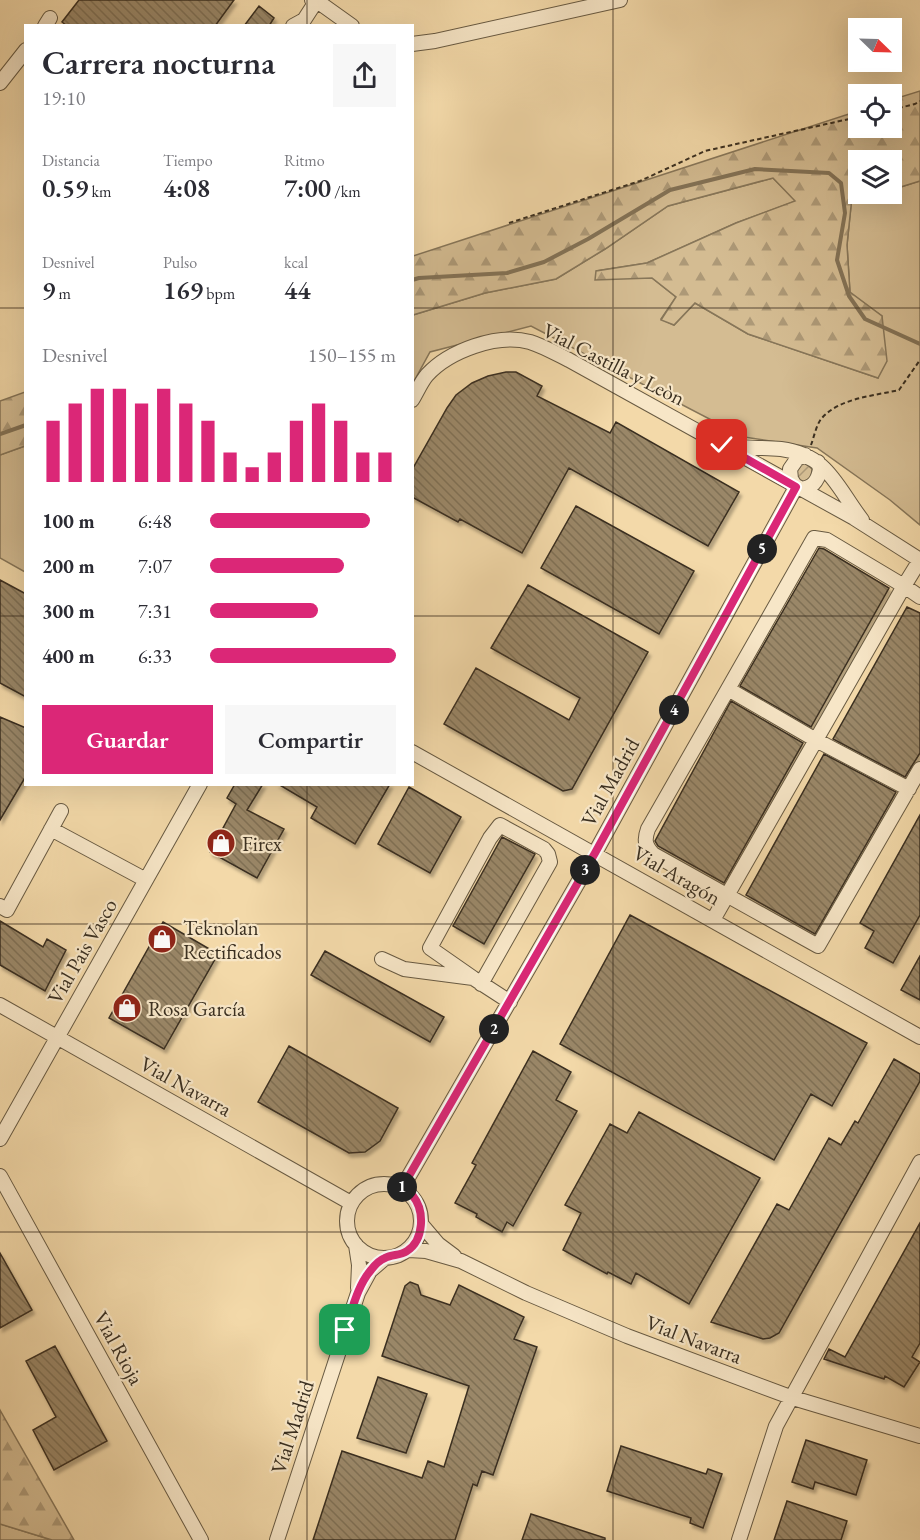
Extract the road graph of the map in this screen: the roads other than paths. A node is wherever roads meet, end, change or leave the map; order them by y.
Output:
1 (312, 0) edge
2 (317, 0) edge
3 (620, 0) edge
4 (297, 24) edge
5 (349, 24) edge
6 (414, 44) edge
7 (24, 53) edge
8 (0, 83) edge
9 (414, 396) edge
10 (722, 445) junction
11 (810, 456) junction
12 (798, 488) junction
13 (867, 526) junction
14 (920, 560) edge
15 (904, 586) junction
16 (920, 597) edge
17 (728, 689) junction
18 (816, 740) junction
19 (414, 753) edge
20 (920, 769) edge
21 (199, 786) edge
22 (909, 789) junction
23 (61, 811) dead end
24 (51, 829) junction
25 (595, 853) junction
26 (146, 880) junction
27 (728, 896) junction
28 (0, 906) edge
29 (713, 920) junction
30 (382, 959) dead end
31 (477, 981) junction
32 (510, 1002) junction
33 (0, 1005) edge
34 (920, 1037) edge
35 (57, 1038) junction
36 (0, 1139) edge
37 (920, 1162) edge
38 (0, 1176) edge
39 (402, 1188) junction
40 (351, 1203) junction
41 (421, 1224) junction
42 (356, 1245) junction
43 (409, 1250) junction
44 (385, 1258) junction
45 (461, 1261) junction
46 (358, 1293) junction
47 (793, 1398) junction
48 (920, 1436) edge
49 (201, 1540) edge
50 (277, 1540) edge
51 (739, 1540) edge

1 - 2 street
2 - 4 street
2 - 5 street
3 - 6 street
7 - 8 street
9 - 10 street, Vial Castilla y Leòn
10 - 11 street
10 - 12 street, Vial Castilla y Leòn
11 - 12 street
11 - 12 street
11 - 13 street
12 - 13 street, Vial Castilla y Leòn
12 - 25 street, Vial Madrid
13 - 14 street, Vial Castilla y Leòn
14 - 15 street
15 - 16 street
15 - 17 street
15 - 18 street
17 - 18 street
17 - 27 street
18 - 22 street
18 - 27 street
19 - 25 street, Vial Aragón
20 - 22 street
21 - 26 street, Vial Pais Vasco
22 - 27 street
23 - 24 street
24 - 26 street
24 - 28 street
25 - 29 street, Vial Aragón
25 - 32 street, Vial Madrid
26 - 35 street, Vial Pais Vasco
27 - 29 street
29 - 34 street, Vial Aragón
30 - 31 street
31 - 31 street
31 - 32 street
32 - 39 street, Vial Madrid
33 - 35 street, Vial Navarra
35 - 36 street, Vial Pais Vasco
35 - 40 street, Vial Navarra
37 - 47 street
38 - 49 street, Vial Rioja
39 - 40 street
39 - 41 street
40 - 42 street
41 - 43 street
41 - 45 street, Vial Navarra
42 - 44 street
42 - 46 street, Vial Madrid
43 - 44 street
43 - 45 street, Vial Navarra
44 - 46 street, Vial Madrid
45 - 47 street, Vial Navarra
46 - 50 street, Vial Madrid
47 - 48 street, Vial Navarra
47 - 51 street

